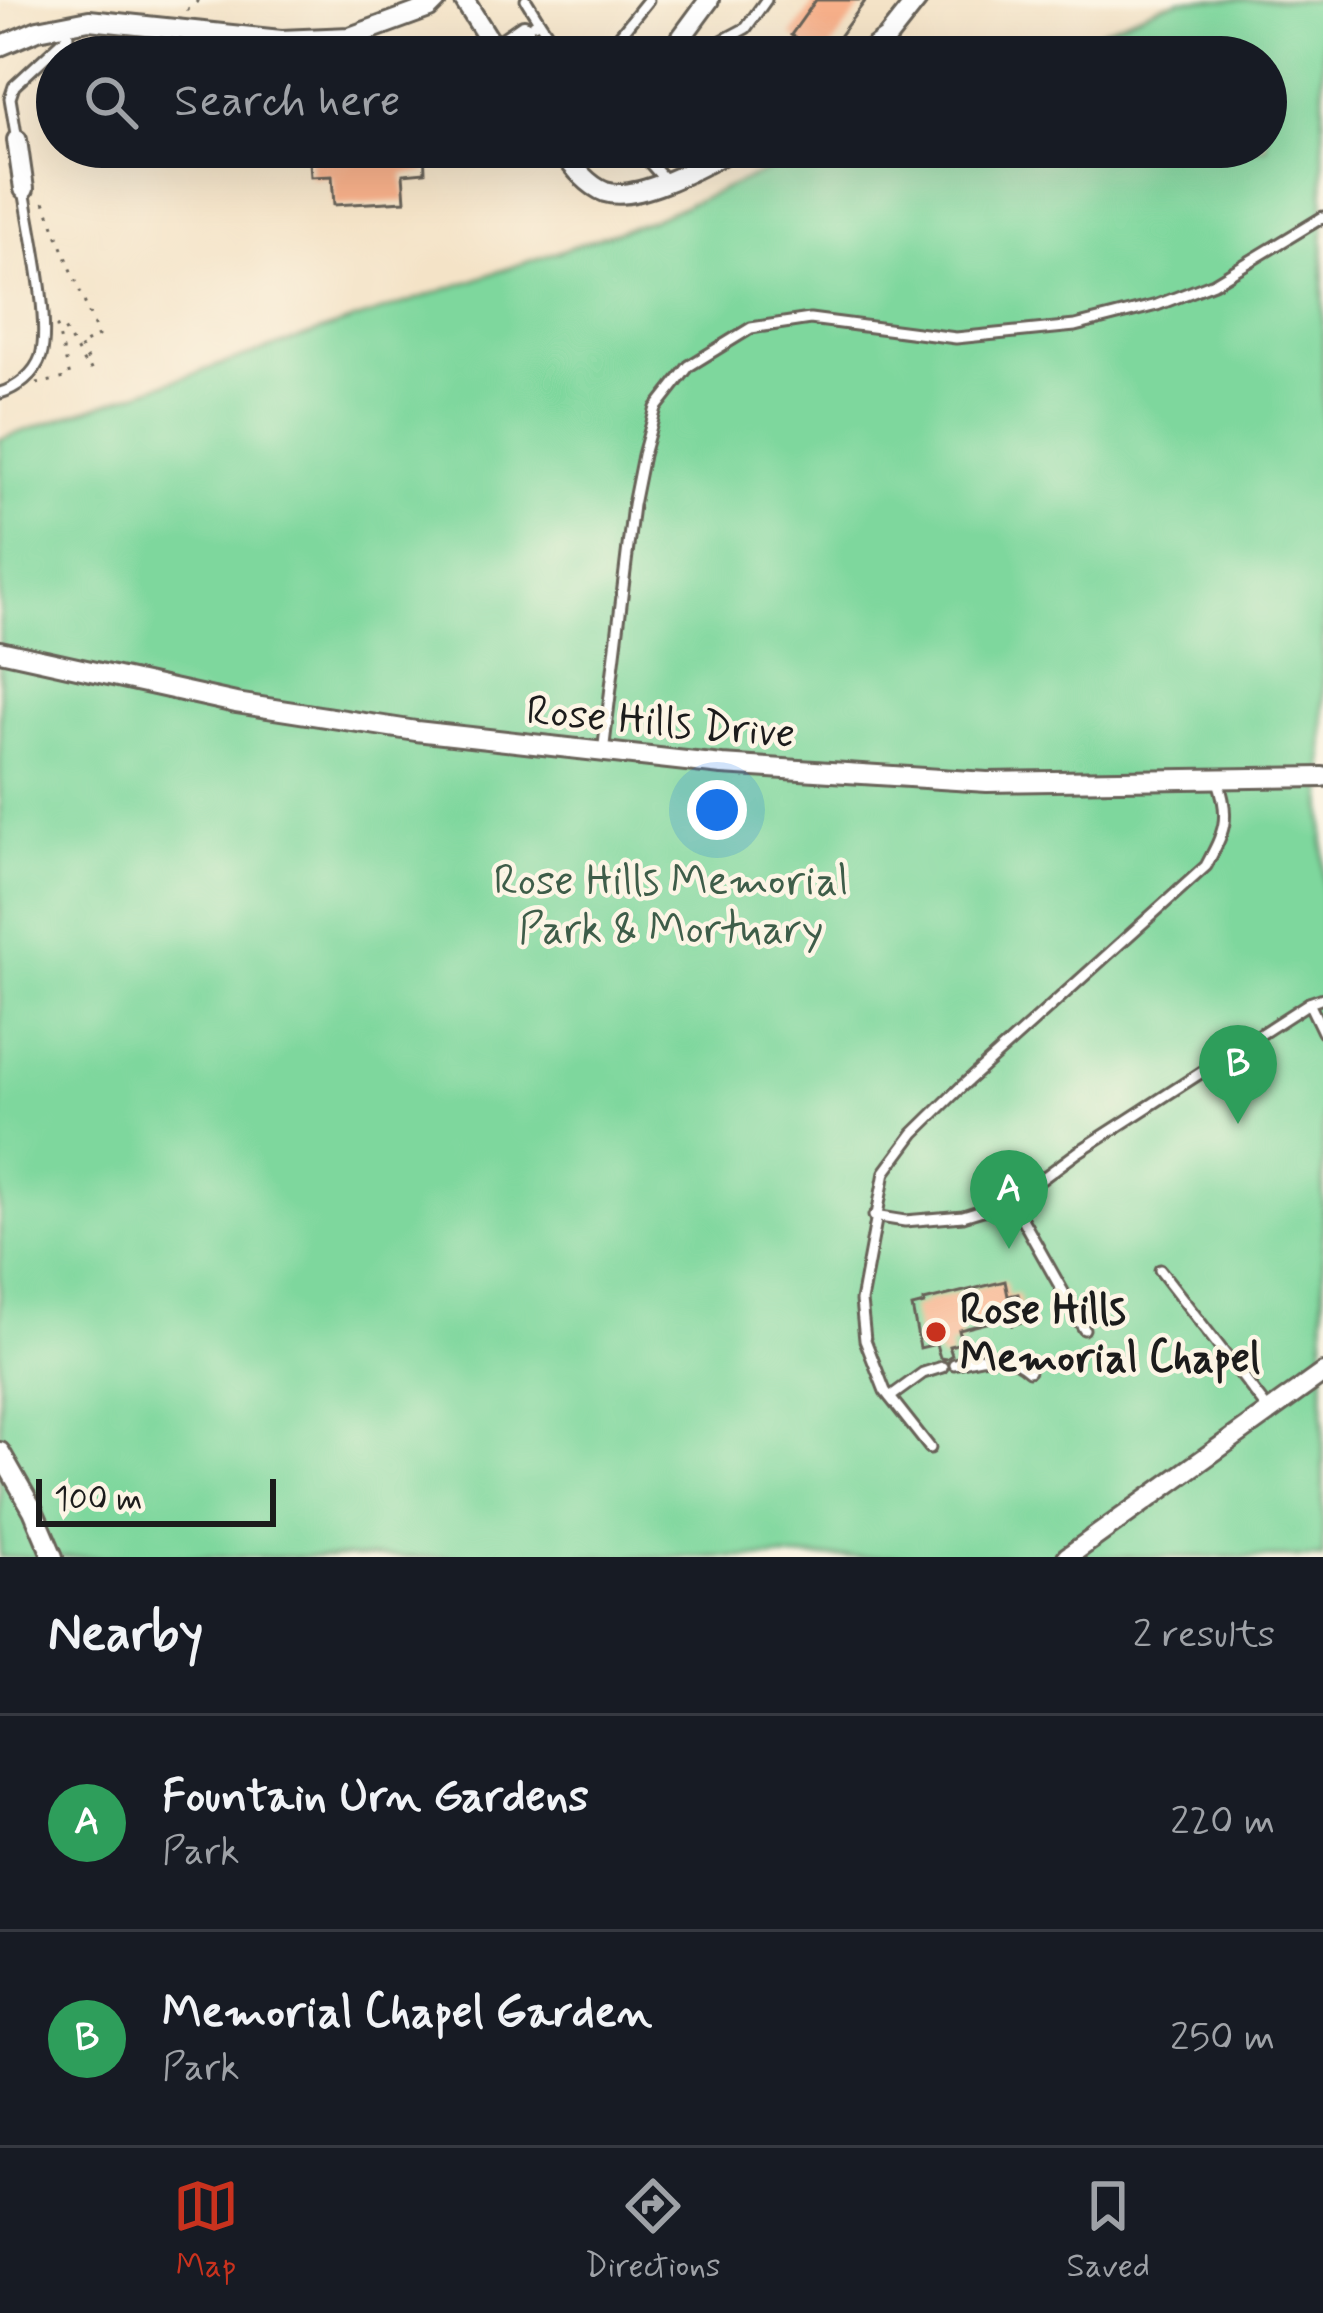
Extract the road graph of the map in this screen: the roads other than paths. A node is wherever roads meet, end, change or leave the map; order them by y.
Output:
1 (437, 0) edge
2 (464, 0) edge
3 (526, 0) edge
4 (648, 0) edge
5 (709, 0) edge
6 (766, 0) edge
7 (917, 0) edge
8 (66, 25) junction
9 (532, 25) junction
10 (68, 36) edge
11 (242, 36) edge
12 (353, 36) edge
13 (486, 36) edge
14 (518, 36) edge
15 (543, 36) edge
16 (619, 36) edge
17 (682, 36) edge
18 (731, 36) edge
19 (889, 36) edge
20 (0, 46) edge
21 (36, 66) edge
22 (17, 140) joint
23 (577, 168) edge
24 (654, 168) edge
25 (693, 168) edge
26 (666, 181) junction
27 (24, 188) joint
28 (1323, 217) edge
29 (0, 393) edge
30 (0, 651) edge
31 (603, 753) junction
32 (1323, 776) edge
33 (1218, 781) junction
34 (1323, 998) edge
35 (1309, 1003) junction
36 (1323, 1032) edge
37 (1012, 1201) junction
38 (874, 1216) junction
39 (1160, 1270) dead end
40 (1084, 1329) dead end
41 (1029, 1371) dead end
42 (1323, 1373) edge
43 (890, 1397) junction
44 (1269, 1411) junction
45 (930, 1448) dead end
46 (0, 1452) edge
47 (53, 1557) edge
48 (1067, 1557) edge

1 - 12 street
2 - 13 street
3 - 9 lane
4 - 16 lane
5 - 17 street
6 - 18 lane
7 - 19 street
8 - 10 lane
8 - 11 street
8 - 20 street
9 - 14 street
9 - 15 lane
21 - 22 lane
22 - 27 street
23 - 26 street
24 - 26 lane
25 - 26 street
27 - 29 lane
28 - 31 lane
30 - 31 street, Rose Hills Drive
31 - 33 street, Rose Hills Drive
32 - 33 street, Rose Hills Drive
33 - 38 lane
34 - 35 lane
35 - 36 lane
35 - 37 lane
37 - 38 lane
37 - 40 lane
38 - 43 lane
39 - 44 lane
41 - 43 lane
42 - 44 street
43 - 45 lane
44 - 48 street
46 - 47 street

